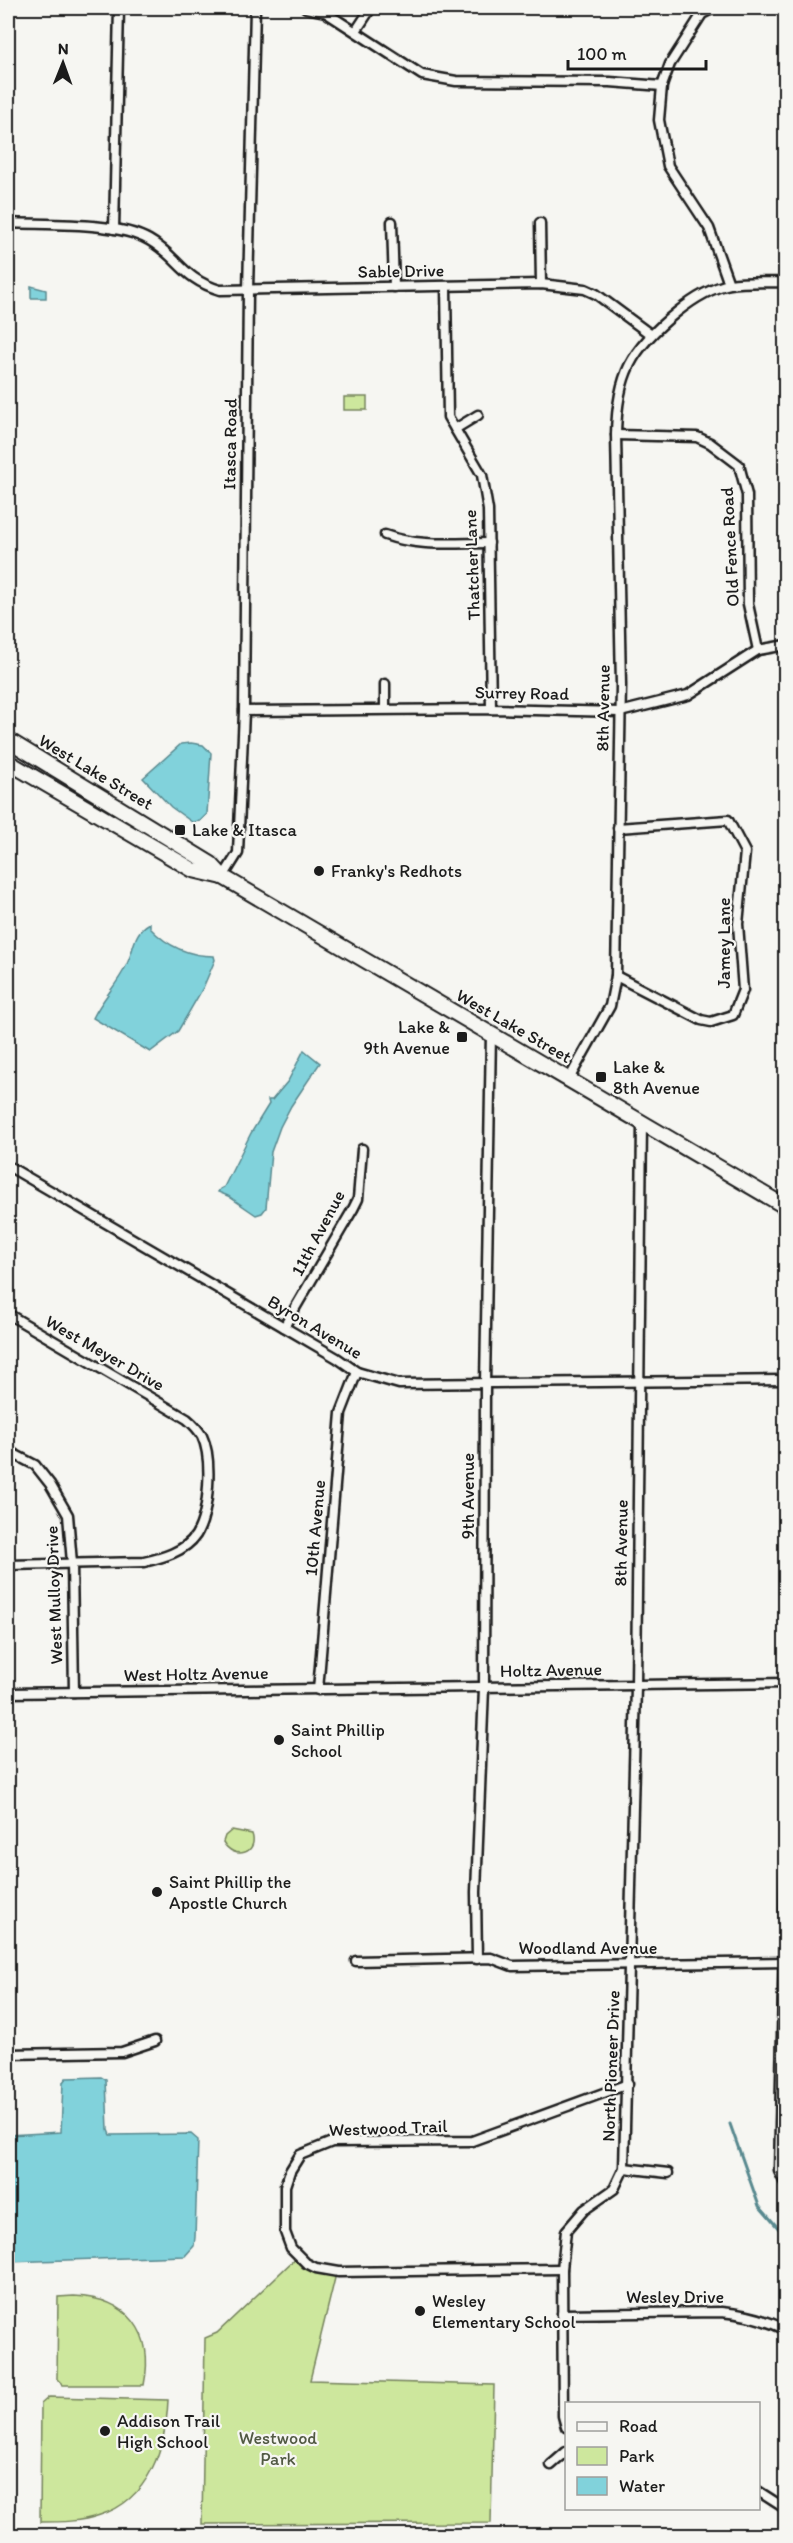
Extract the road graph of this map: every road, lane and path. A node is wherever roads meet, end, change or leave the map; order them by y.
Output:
1 (119, 8) edge
2 (255, 8) edge
3 (306, 8) edge
4 (371, 8) edge
5 (714, 8) edge
6 (356, 31) junction
7 (662, 86) junction
8 (392, 222) dead end
9 (8, 223) edge
10 (540, 223) dead end
11 (114, 229) junction
12 (786, 282) edge
13 (541, 284) junction
14 (729, 284) junction
15 (446, 286) junction
16 (394, 287) junction
17 (249, 290) junction
18 (650, 334) junction
19 (478, 415) dead end
20 (455, 429) junction
21 (616, 435) junction
22 (385, 535) dead end
23 (489, 543) junction
24 (786, 645) edge
25 (758, 650) junction
26 (385, 684) dead end
27 (491, 708) junction
28 (385, 709) junction
29 (244, 711) junction
30 (620, 712) junction
31 (8, 740) edge
32 (8, 762) edge
33 (618, 828) junction
34 (224, 877) junction
35 (616, 976) junction
36 (491, 1033) junction
37 (569, 1079) junction
38 (642, 1121) junction
39 (362, 1149) dead end
40 (8, 1166) edge
41 (786, 1207) edge
42 (8, 1314) edge
43 (284, 1327) junction
44 (357, 1372) junction
45 (786, 1380) edge
46 (640, 1382) junction
47 (485, 1384) junction
48 (8, 1450) edge
49 (72, 1563) junction
50 (8, 1565) edge
51 (786, 1683) edge
52 (636, 1686) junction
53 (484, 1688) junction
54 (318, 1690) junction
55 (74, 1692) junction
56 (8, 1693) edge
57 (786, 1848) edge
58 (477, 1959) junction
59 (356, 1961) dead end
60 (784, 1962) edge
61 (630, 1964) junction
62 (156, 2041) dead end
63 (8, 2054) edge
64 (628, 2084) junction
65 (624, 2168) junction
66 (668, 2173) dead end
67 (785, 2185) edge
68 (562, 2269) junction
69 (562, 2314) junction
70 (786, 2330) edge
71 (565, 2422) edge
72 (565, 2454) edge
73 (551, 2465) dead end
74 (760, 2491) edge
75 (786, 2509) edge

1 - 11 street
2 - 17 street, Itasca Road
3 - 6 street
4 - 6 street
5 - 7 street
6 - 7 street
7 - 14 street
8 - 16 street
9 - 11 street, Sable Drive
10 - 13 street
11 - 17 street, Sable Drive
12 - 14 street
13 - 15 street, Sable Drive
13 - 18 street, Sable Drive
14 - 18 street
15 - 16 street, Sable Drive
15 - 20 street, Thatcher Lane
16 - 17 street, Sable Drive
17 - 29 street, Itasca Road
18 - 21 street, 8th Avenue
19 - 20 street
20 - 23 street, Thatcher Lane
21 - 25 street, Old Fence Road
21 - 30 street, 8th Avenue
22 - 23 street
23 - 27 street, Thatcher Lane
24 - 25 street, Surrey Road
25 - 30 street, Surrey Road
26 - 28 street
27 - 28 street, Surrey Road
27 - 30 street, Surrey Road
28 - 29 street, Surrey Road
29 - 34 street, Itasca Road
30 - 33 street, 8th Avenue
31 - 34 main road, West Lake Street
32 - 34 main road, West Lake Street
33 - 35 street, 8th Avenue
33 - 35 street, Jamey Lane
34 - 36 main road, West Lake Street
35 - 37 street, 8th Avenue
36 - 37 main road, West Lake Street
36 - 47 street, 9th Avenue
37 - 38 main road, West Lake Street
38 - 41 main road, West Lake Street
38 - 46 street, 8th Avenue
39 - 43 street, 11th Avenue
40 - 43 street, Byron Avenue
42 - 49 street, West Meyer Drive
43 - 44 street, Byron Avenue
44 - 47 street, Byron Avenue
44 - 54 street, 10th Avenue
45 - 46 street, Byron Avenue
46 - 47 street, Byron Avenue
46 - 52 street, 8th Avenue
47 - 53 street, 9th Avenue
48 - 49 street, West Mulloy Drive
49 - 50 street
49 - 55 street, West Mulloy Drive
51 - 52 street, Holtz Avenue
52 - 53 street, Holtz Avenue
52 - 61 street, 8th Avenue
53 - 54 street, Holtz Avenue
53 - 58 street, 9th Avenue
54 - 55 street, West Holtz Avenue
55 - 56 street
57 - 60 street
58 - 59 street, Woodland Avenue
58 - 61 street, Woodland Avenue
60 - 61 street, Woodland Avenue
60 - 67 street
61 - 64 street, North Pioneer Drive
62 - 63 street
64 - 65 street, North Pioneer Drive
64 - 68 street, Westwood Trail
65 - 66 street, North Pioneer Drive
65 - 68 street, North Pioneer Drive
68 - 69 street, North Pioneer Drive
69 - 70 street, Wesley Drive
69 - 71 street, North Pioneer Drive
72 - 73 street
74 - 75 street

